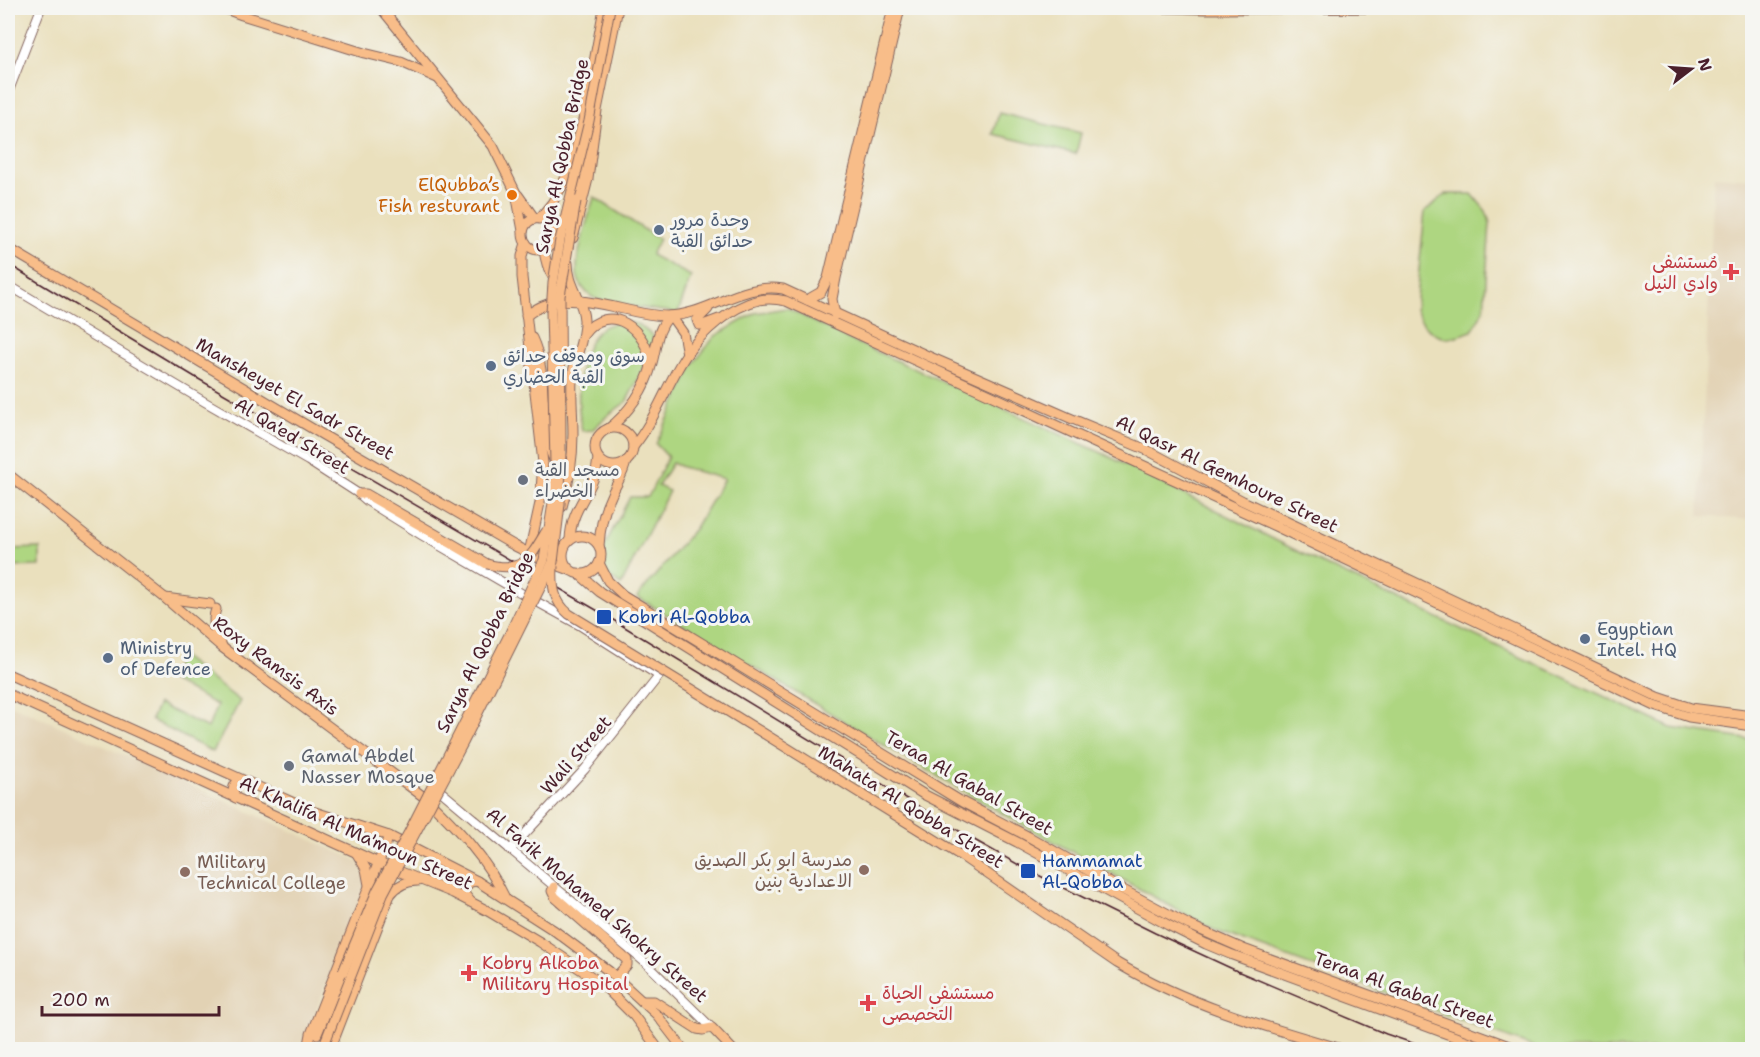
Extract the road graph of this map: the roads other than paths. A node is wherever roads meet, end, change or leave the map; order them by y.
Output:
1 (41, 8) edge
2 (223, 8) edge
3 (381, 8) edge
4 (604, 8) edge
5 (610, 8) edge
6 (618, 8) edge
7 (893, 8) edge
8 (900, 8) edge
9 (1162, 8) edge
10 (1307, 8) edge
11 (1418, 8) edge
12 (1184, 9) edge
13 (411, 45) junction
14 (401, 62) junction
15 (440, 79) junction
16 (8, 93) edge
17 (594, 141) junction
18 (516, 193) junction
19 (537, 219) junction
20 (523, 231) junction
21 (526, 243) junction
22 (8, 248) edge
23 (544, 249) junction
24 (8, 285) edge
25 (579, 300) junction
26 (807, 300) junction
27 (710, 307) junction
28 (835, 315) junction
29 (526, 316) junction
30 (670, 316) junction
31 (723, 319) junction
32 (528, 332) junction
33 (581, 340) junction
34 (687, 354) junction
35 (649, 373) junction
36 (608, 429) junction
37 (633, 447) junction
38 (1140, 447) junction
39 (598, 458) junction
40 (1164, 458) junction
41 (626, 461) junction
42 (555, 462) junction
43 (1139, 464) junction
44 (8, 474) edge
45 (1167, 477) junction
46 (359, 494) junction
47 (558, 517) junction
48 (1278, 523) junction
49 (550, 526) junction
50 (533, 538) junction
51 (570, 540) junction
52 (599, 546) junction
53 (564, 550) junction
54 (529, 553) junction
55 (553, 562) junction
56 (599, 563) junction
57 (574, 571) junction
58 (165, 598) junction
59 (666, 627) junction
60 (223, 648) junction
61 (1588, 669) junction
62 (8, 674) edge
63 (659, 676) joint
64 (8, 694) edge
65 (1752, 716) edge
66 (1752, 726) edge
67 (850, 734) junction
68 (843, 744) junction
69 (206, 763) junction
70 (242, 780) junction
71 (198, 781) junction
72 (437, 788) dead end
73 (236, 798) junction
74 (389, 836) junction
75 (1019, 838) junction
76 (510, 850) junction
77 (355, 852) junction
78 (379, 863) junction
79 (420, 881) junction
80 (477, 882) junction
81 (554, 887) junction
82 (369, 888) junction
83 (506, 899) junction
84 (364, 901) junction
85 (470, 901) junction
86 (384, 908) junction
87 (616, 977) junction
88 (642, 1000) junction
89 (327, 1009) junction
90 (343, 1016) junction
91 (1416, 1016) junction
92 (712, 1028) junction
93 (310, 1050) edge
94 (322, 1050) edge
95 (330, 1050) edge
96 (659, 1050) edge
97 (684, 1050) edge
98 (733, 1050) edge
99 (1345, 1050) edge
100 (1491, 1050) edge
101 (1520, 1050) edge

1 - 16 street
2 - 14 main road
3 - 13 main road
4 - 19 main road
5 - 42 main road, Sarya Al Qobba Bridge, bridge
6 - 17 main road
7 - 26 main road
8 - 28 main road
9 - 12 main road
10 - 11 main road
10 - 12 main road
13 - 14 main road
13 - 15 main road
14 - 15 main road
15 - 18 main road
17 - 25 main road
17 - 47 main road, Sarya Al Qobba Bridge, bridge
18 - 19 main road
18 - 20 main road
19 - 20 main road
19 - 23 main road
20 - 21 main road
21 - 23 main road
21 - 29 main road
22 - 54 main road, Mansheyet El Sadr Street
23 - 25 main road, Al Qasr Al Gemhoure Street
24 - 46 street, Al Qa'ed Street
25 - 29 main road, Al Qasr Al Gemhoure Street
25 - 30 main road, Al Qasr Al Gemhoure Street
25 - 33 main road
26 - 27 main road, Al Qasr Al Gemhoure Street
26 - 28 main road, Al Qasr Al Gemhoure Street
27 - 30 main road, Al Qasr Al Gemhoure Street
27 - 31 main road
28 - 38 main road, Al Qasr Al Gemhoure Street
29 - 32 main road
30 - 34 main road
30 - 35 main road
31 - 34 main road, Al Qasr Al Gemhoure Street
31 - 43 main road, Al Qasr Al Gemhoure Street
32 - 42 main road
32 - 50 main road
33 - 35 main road
33 - 47 main road, bridge
34 - 37 main road, Al Qasr Al Gemhoure Street
35 - 36 main road
36 - 37 main road
36 - 39 main road
37 - 41 main road
38 - 40 main road, Al Qasr Al Gemhoure Street
38 - 43 main road
39 - 41 main road
39 - 51 main road
40 - 45 main road
40 - 48 main road, Al Qasr Al Gemhoure Street
41 - 52 main road
42 - 49 main road, Sarya Al Qobba Bridge, bridge
43 - 45 main road, Al Qasr Al Gemhoure Street
44 - 58 main road, Roxy Ramsis Axis
45 - 48 main road, Al Qasr Al Gemhoure Street
46 - 49 main road, bridge
46 - 63 street, Al Qa'ed Street
47 - 55 main road, Sarya Al Qobba Bridge, bridge
48 - 61 main road, Al Qasr Al Gemhoure Street
49 - 89 main road, Sarya Al Qobba Bridge, bridge
50 - 53 main road
50 - 54 main road
51 - 52 main road
51 - 53 main road
52 - 56 main road
53 - 57 main road
54 - 57 main road, Mansheyet El Sadr Street
55 - 94 main road, Sarya Al Qobba Bridge, bridge
55 - 99 main road, Mahata Al Qobba Street, bridge
56 - 57 main road
56 - 59 main road, Teraa Al Gabal Street
57 - 59 main road, Teraa Al Gabal Street
58 - 60 main road, Roxy Ramsis Axis
58 - 60 main road
59 - 67 main road, Teraa Al Gabal Street
59 - 68 main road, Teraa Al Gabal Street
60 - 83 main road, Roxy Ramsis Axis
61 - 65 main road, Al Qasr Al Gemhoure Street
61 - 66 main road, Al Qasr Al Gemhoure Street
62 - 69 main road, Al Khalifa Al Ma'moun Street
63 - 76 street, Wali Street
64 - 71 main road, Al Khalifa Al Ma'moun Street
67 - 68 main road
67 - 75 main road, Teraa Al Gabal Street
68 - 75 main road, Teraa Al Gabal Street
69 - 70 main road, Al Khalifa Al Ma'moun Street
69 - 71 main road
70 - 73 main road
70 - 74 main road, Al Khalifa Al Ma'moun Street
71 - 73 main road, Al Khalifa Al Ma'moun Street
72 - 76 street, Al Farik Mohamed Shokry Street
73 - 77 main road, Al Khalifa Al Ma'moun Street
74 - 78 main road
74 - 80 main road, Al Khalifa Al Ma'moun Street
75 - 91 main road, Teraa Al Gabal Street
76 - 81 street, Al Farik Mohamed Shokry Street
77 - 78 main road, Al Khalifa Al Ma'moun Street
77 - 82 main road
78 - 79 main road, Al Khalifa Al Ma'moun Street
78 - 82 main road
79 - 85 main road, Al Khalifa Al Ma'moun Street
79 - 86 main road
80 - 83 main road, Al Khalifa Al Ma'moun Street
80 - 85 main road
81 - 87 main road
81 - 92 street, Al Farik Mohamed Shokry Street
82 - 84 main road
83 - 87 main road, Al Khalifa Al Ma'moun Street
84 - 86 main road
84 - 93 main road
85 - 96 main road, Al Khalifa Al Ma'moun Street
86 - 90 main road
87 - 88 main road, Al Khalifa Al Ma'moun Street
88 - 92 main road
88 - 97 main road, Al Khalifa Al Ma'moun Street
89 - 90 main road
89 - 93 main road, Sarya Al Qobba Bridge
90 - 95 main road
91 - 100 main road, Teraa Al Gabal Street
91 - 101 main road, Teraa Al Gabal Street
92 - 98 main road, Al Farik Mohamed Shokry Street

